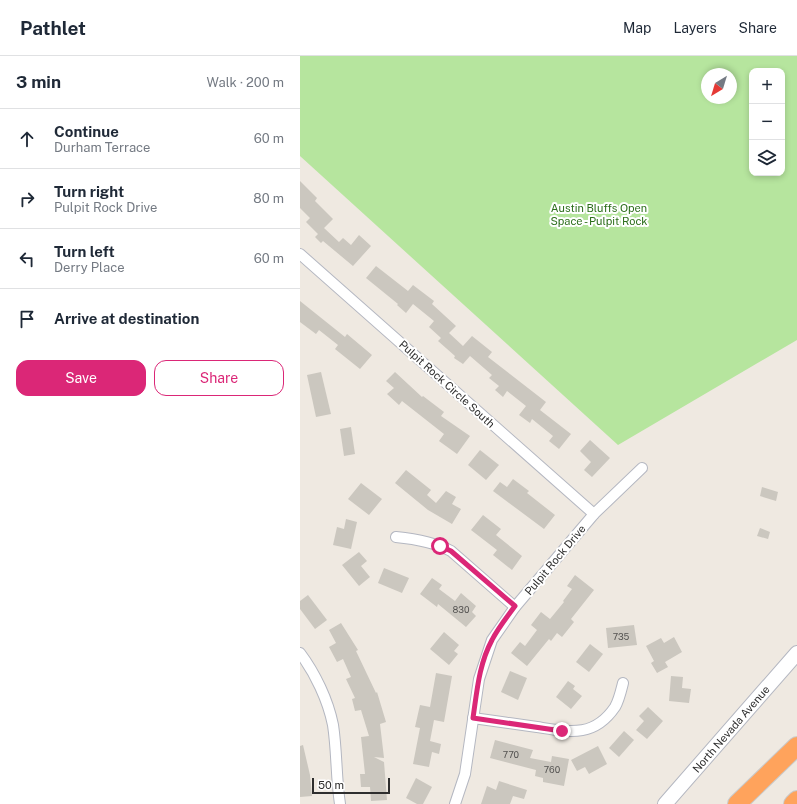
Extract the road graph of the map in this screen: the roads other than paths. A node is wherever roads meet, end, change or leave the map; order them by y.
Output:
1 (300, 254) edge
2 (642, 468) dead end
3 (594, 514) junction
4 (396, 537) dead end
5 (515, 606) junction
6 (300, 653) edge
7 (797, 653) edge
8 (623, 684) dead end
9 (473, 718) junction
10 (797, 742) edge
11 (797, 746) edge
12 (759, 782) junction
13 (797, 800) edge
14 (340, 804) edge
15 (455, 804) edge
16 (665, 804) edge
17 (737, 804) edge
18 (793, 804) edge

1 - 3 street, Pulpit Rock Circle South
2 - 3 street, Pulpit Rock Drive
3 - 5 street, Pulpit Rock Drive
4 - 5 street
5 - 9 street, Pulpit Rock Drive
6 - 14 street
7 - 16 main road, North Nevada Avenue
8 - 9 street
9 - 15 street, Pulpit Rock Drive
10 - 12 highway
11 - 12 highway
12 - 17 highway
13 - 18 highway

